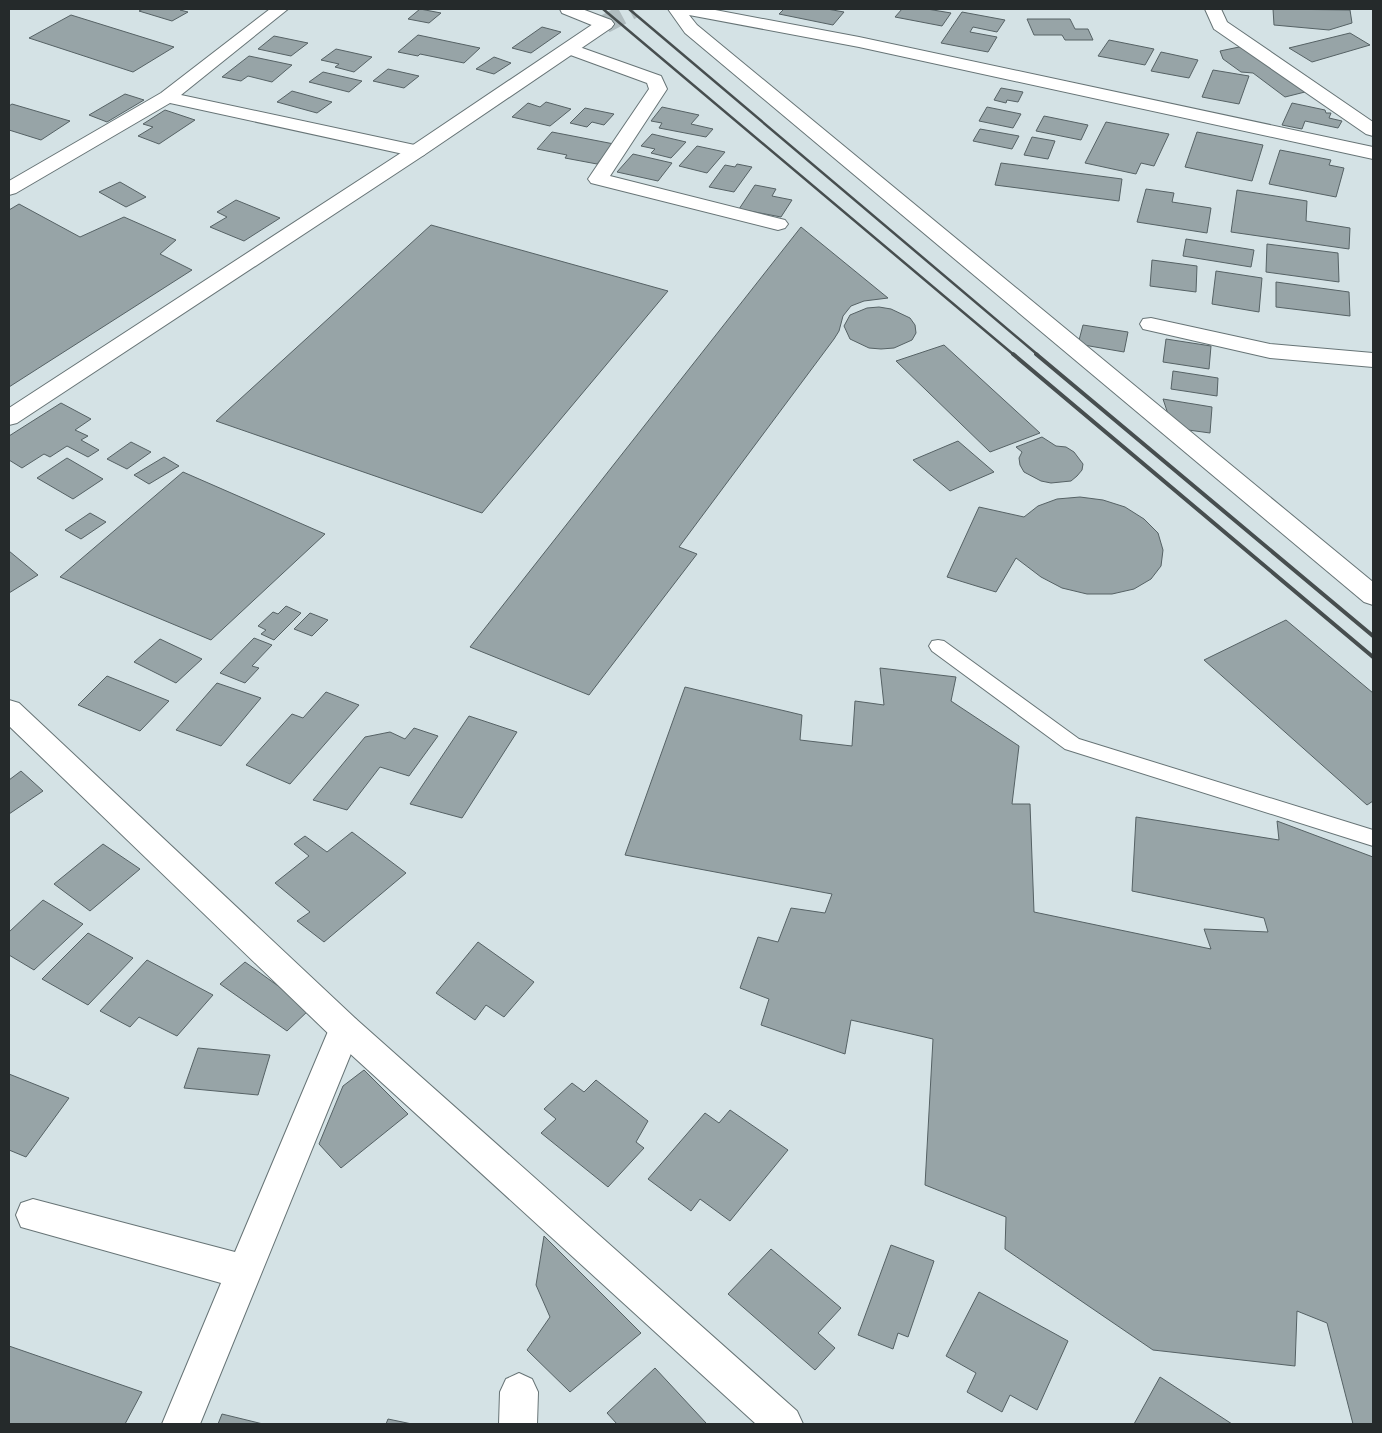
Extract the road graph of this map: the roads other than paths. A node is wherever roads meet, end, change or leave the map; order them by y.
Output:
1 (280, 9) edge
2 (568, 9) edge
3 (676, 9) edge
4 (684, 9) edge
5 (1213, 9) edge
6 (571, 49) junction
7 (166, 97) junction
8 (1373, 130) edge
9 (417, 151) junction
10 (1373, 153) edge
11 (9, 189) edge
12 (778, 224) dead end
13 (1151, 324) dead end
14 (1373, 360) edge
15 (9, 418) edge
16 (1373, 596) edge
17 (938, 646) dead end
18 (9, 710) edge
19 (1373, 838) edge
20 (345, 1029) junction
21 (33, 1215) dead end
22 (244, 1272) junction
23 (181, 1424) edge
24 (784, 1424) edge

1 - 7 street
2 - 6 street
3 - 16 street
4 - 10 street
5 - 8 street
6 - 9 street
6 - 12 street
7 - 9 street
7 - 11 street
9 - 15 street
13 - 14 street
17 - 19 lane
18 - 20 street
20 - 22 street
20 - 24 street
21 - 22 street
22 - 23 street

